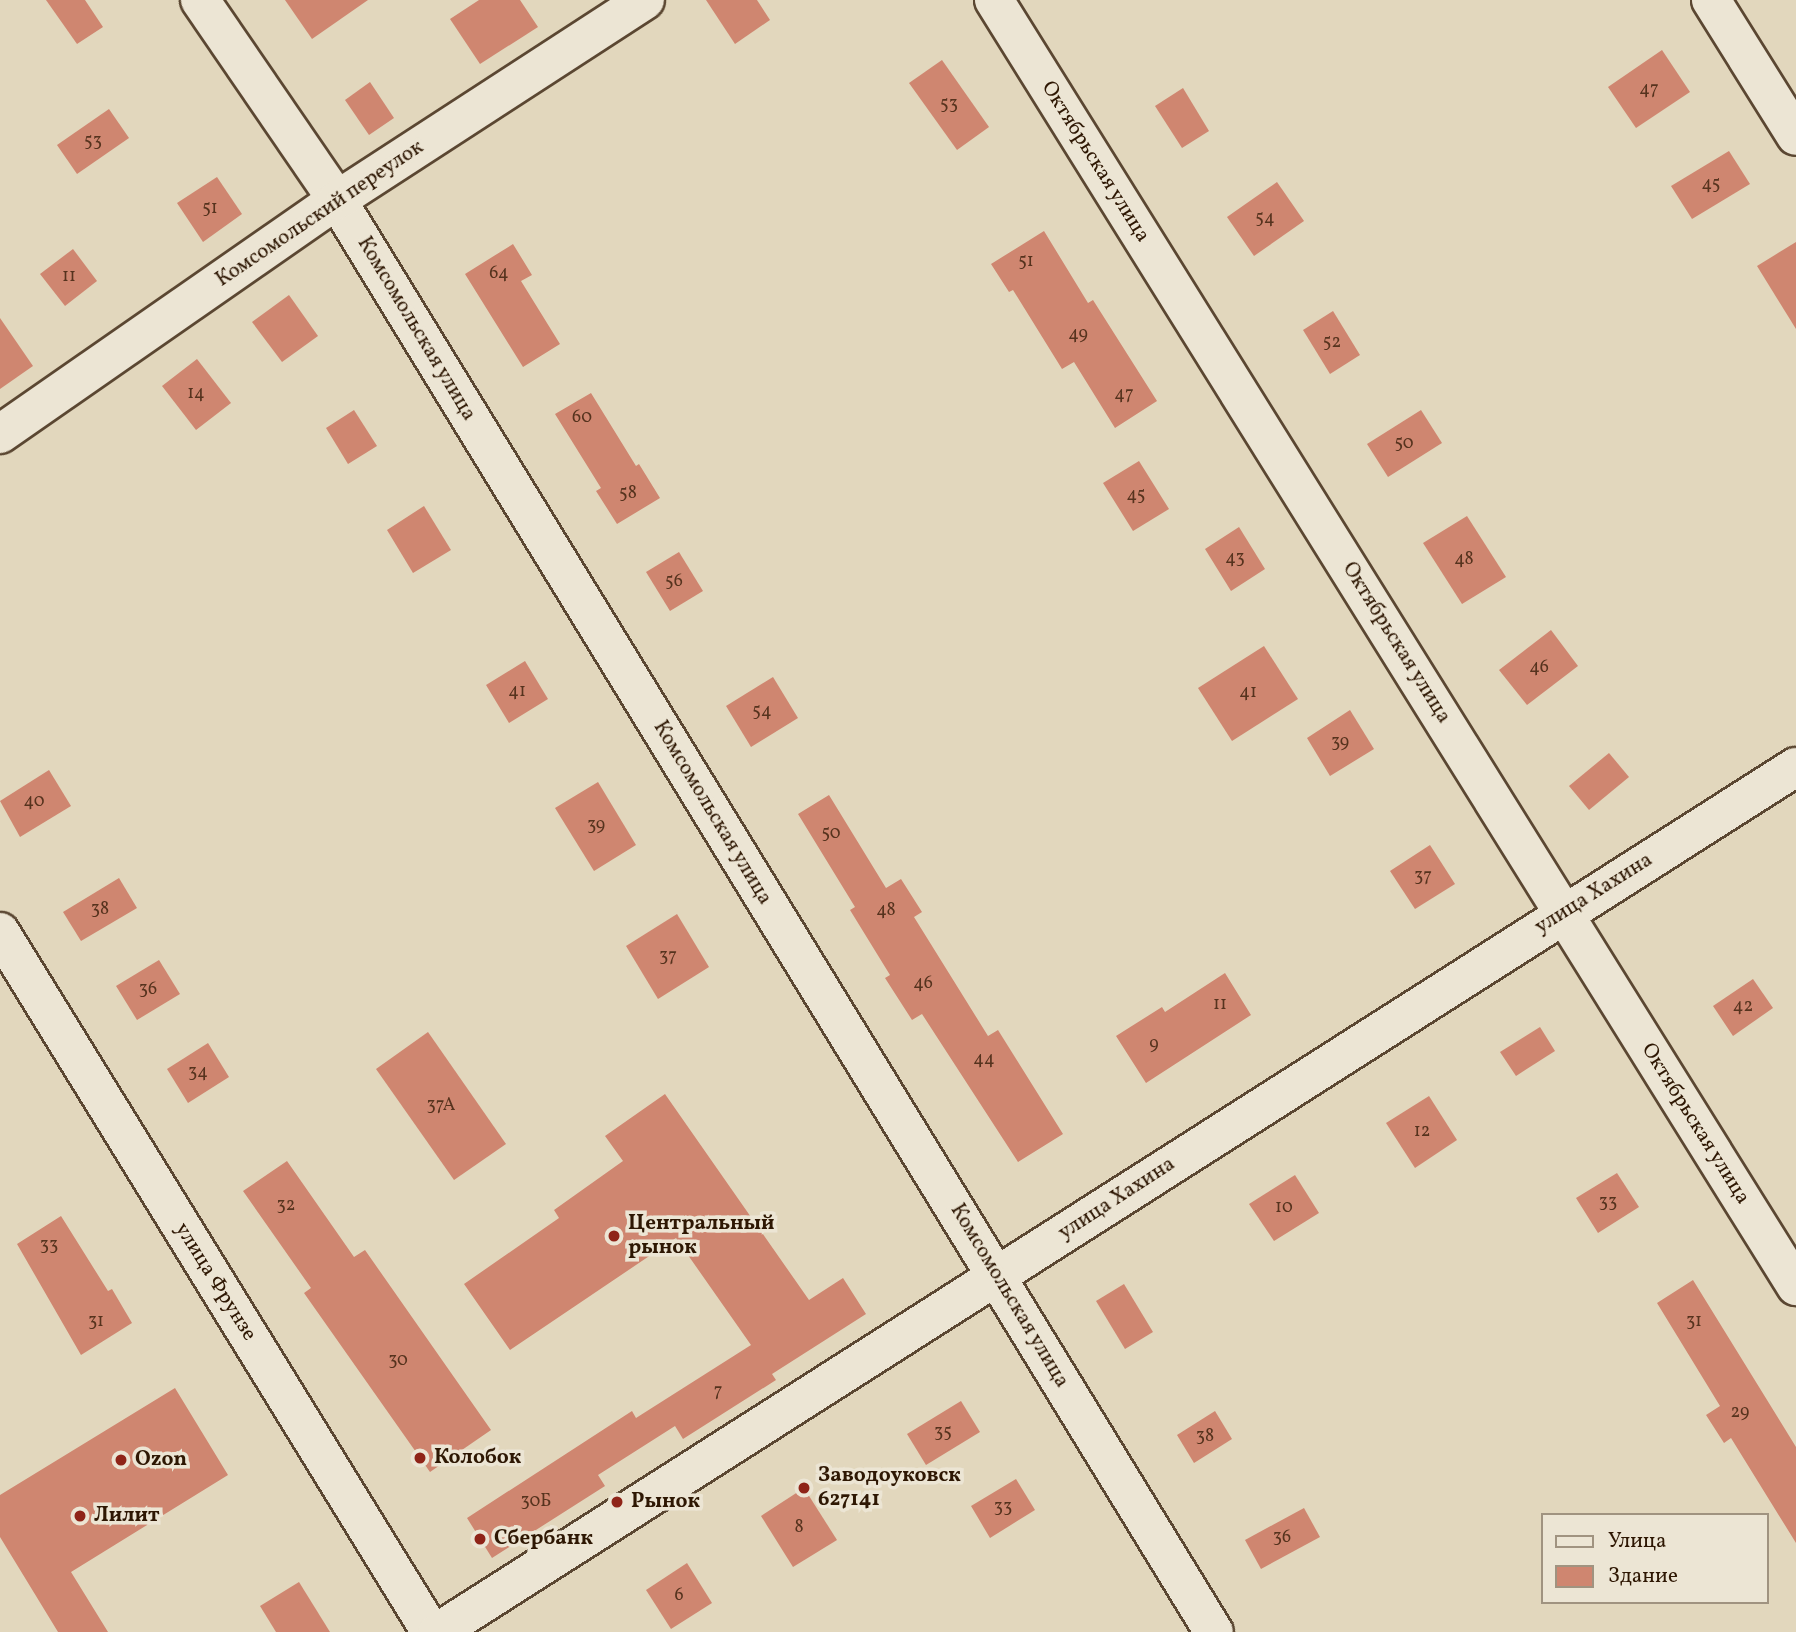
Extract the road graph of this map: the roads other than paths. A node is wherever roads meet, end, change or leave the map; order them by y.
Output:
1 (200, 0) edge
2 (645, 0) edge
3 (994, 0) edge
4 (1711, 0) edge
5 (1796, 136) edge
6 (337, 200) junction
7 (0, 434) edge
8 (1796, 767) edge
9 (1564, 912) junction
10 (0, 932) edge
11 (996, 1276) junction
12 (1796, 1286) edge
13 (430, 1632) edge
14 (438, 1632) edge
15 (1214, 1632) edge

1 - 6 street, Комсомольская улица
2 - 6 street, Комсомольский переулок
3 - 9 street, Октябрьская улица
4 - 5 street
6 - 7 street, Комсомольский переулок
6 - 11 street, Комсомольская улица
8 - 9 street, улица Хахина
9 - 11 street, улица Хахина
9 - 12 street, Октябрьская улица
10 - 13 street, улица Фрунзе
11 - 14 street, улица Хахина
11 - 15 street, Комсомольская улица

